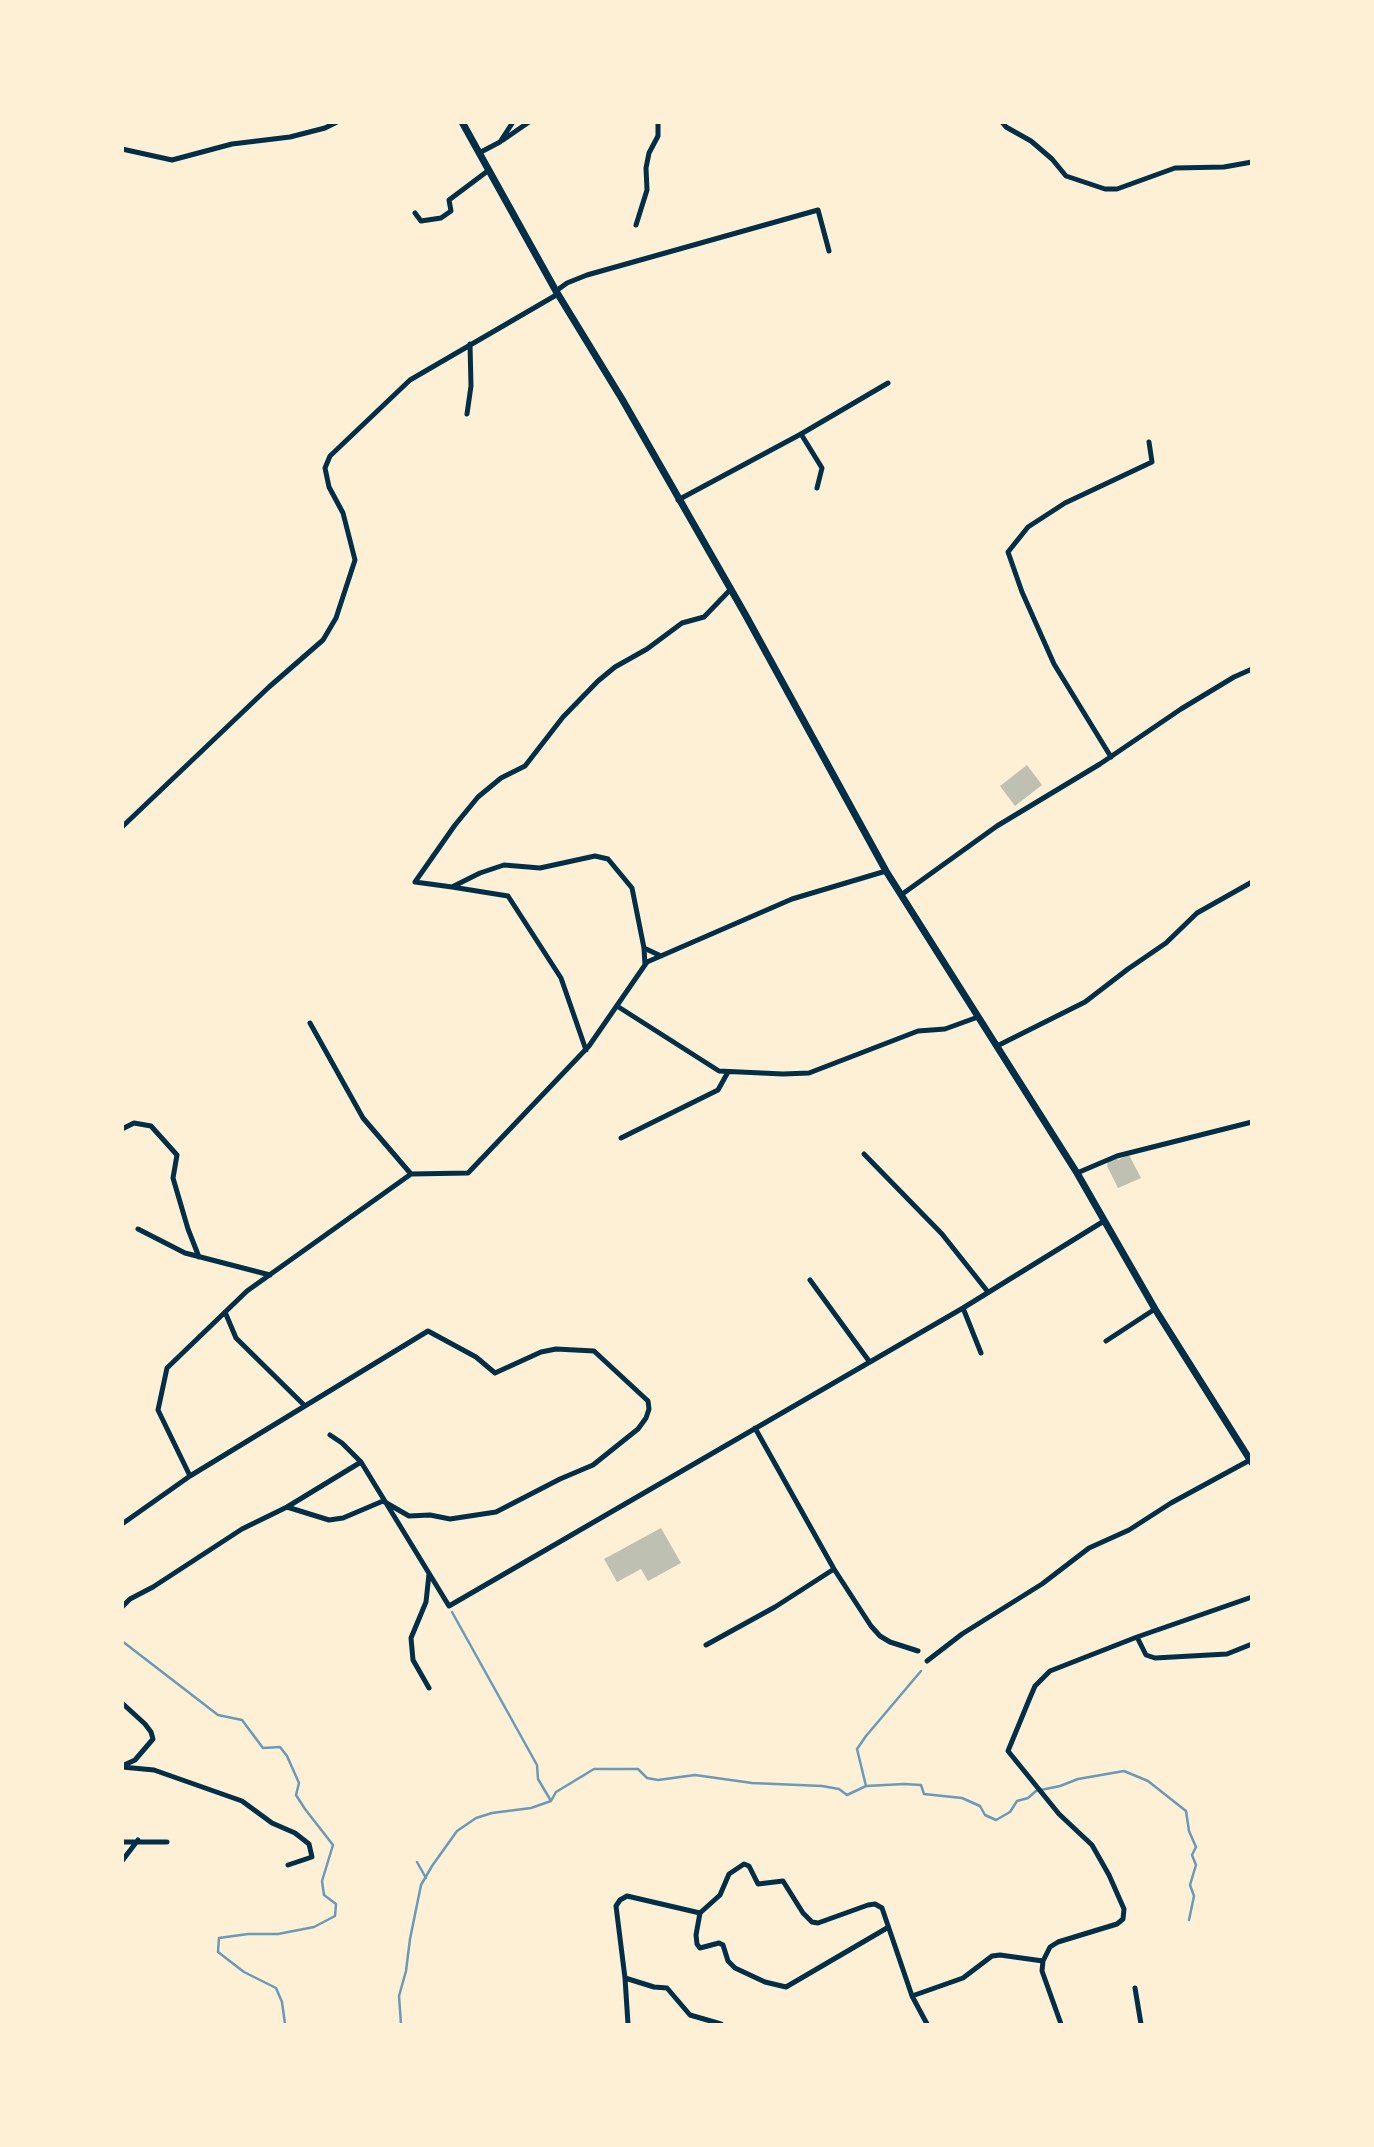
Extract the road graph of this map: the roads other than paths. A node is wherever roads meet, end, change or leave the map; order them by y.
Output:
1 (337, 122) edge
2 (462, 122) edge
3 (513, 122) edge
4 (529, 122) edge
5 (658, 122) edge
6 (1002, 122) edge
7 (500, 142) junction
8 (122, 149) edge
9 (479, 153) junction
10 (1251, 162) edge
11 (489, 170) junction
12 (415, 213) dead end
13 (636, 225) dead end
14 (829, 251) dead end
15 (557, 292) junction
16 (470, 344) junction
17 (888, 383) dead end
18 (467, 414) dead end
19 (801, 434) junction
20 (1149, 442) dead end
21 (817, 488) dead end
22 (678, 500) junction
23 (730, 590) junction
24 (1251, 669) edge
25 (1111, 757) junction
26 (122, 827) edge
27 (886, 871) junction
28 (1251, 881) edge
29 (452, 887) junction
30 (901, 895) junction
31 (644, 948) junction
32 (661, 956) junction
33 (645, 965) junction
34 (617, 1006) junction
35 (978, 1017) junction
36 (310, 1023) dead end
37 (997, 1046) junction
38 (586, 1050) junction
39 (728, 1072) junction
40 (1251, 1122) edge
41 (122, 1129) edge
42 (621, 1138) dead end
43 (864, 1154) dead end
44 (1077, 1173) junction
45 (411, 1174) junction
46 (1104, 1221) junction
47 (138, 1229) dead end
48 (199, 1257) junction
49 (270, 1275) junction
50 (810, 1280) dead end
51 (988, 1292) junction
52 (963, 1308) junction
53 (1155, 1309) junction
54 (225, 1312) junction
55 (1106, 1341) dead end
56 (981, 1353) dead end
57 (869, 1361) junction
58 (304, 1405) junction
59 (755, 1429) junction
60 (330, 1435) dead end
61 (1251, 1461) edge
62 (361, 1462) junction
63 (190, 1476) junction
64 (383, 1501) junction
65 (287, 1507) junction
66 (122, 1524) edge
67 (834, 1569) junction
68 (429, 1574) junction
69 (1251, 1597) edge
70 (122, 1607) edge
71 (1137, 1637) junction
72 (1251, 1644) edge
73 (706, 1645) dead end
74 (918, 1651) dead end
75 (927, 1661) dead end
76 (429, 1688) dead end
77 (122, 1703) edge
78 (122, 1767) edge
79 (138, 1840) junction
80 (122, 1842) edge
81 (167, 1842) dead end
82 (122, 1861) edge
83 (288, 1865) dead end
84 (700, 1913) junction
85 (887, 1928) junction
86 (1043, 1961) junction
87 (625, 1978) junction
88 (1135, 1988) dead end
89 (912, 1996) junction
90 (628, 2025) edge
91 (721, 2025) edge
92 (927, 2025) edge
93 (1062, 2025) edge
94 (1141, 2025) edge

1 - 8 street
2 - 9 street
3 - 7 street
4 - 7 street
5 - 13 street
6 - 10 street
7 - 9 street
9 - 11 street
11 - 12 street
11 - 15 street
14 - 15 street
15 - 16 street
15 - 22 street
16 - 18 street
16 - 26 street
17 - 19 street
19 - 21 street
19 - 22 street
20 - 25 street
22 - 23 street
23 - 27 street
23 - 29 street
24 - 25 street
25 - 30 street
27 - 30 street
27 - 32 street
28 - 37 street
29 - 31 street
29 - 38 street
30 - 35 street
31 - 32 street
31 - 33 street
32 - 33 street
33 - 34 street
34 - 38 street
34 - 39 street
35 - 37 street
35 - 39 street
36 - 45 street
37 - 44 street
38 - 45 street
39 - 42 street
40 - 44 street
41 - 48 street
43 - 51 street
44 - 46 street
45 - 49 street
46 - 51 street
46 - 53 street
47 - 48 street
48 - 49 street
49 - 54 street
50 - 57 street
51 - 52 street
52 - 56 street
52 - 57 street
53 - 55 street
53 - 61 street
54 - 58 street
54 - 63 street
57 - 59 street
58 - 63 street
58 - 64 street
59 - 67 street
59 - 68 street
60 - 62 street
61 - 75 street
62 - 64 street
62 - 65 street
63 - 66 street
64 - 65 street
64 - 68 street
65 - 70 street
67 - 73 street
67 - 74 street
68 - 76 street
69 - 71 street
71 - 72 street
71 - 86 street
77 - 78 street
78 - 83 street
79 - 80 street
79 - 81 street
79 - 82 street
84 - 85 street
84 - 85 street
84 - 87 street
85 - 89 street
86 - 89 street
86 - 93 street
87 - 90 street
87 - 91 street
88 - 94 street
89 - 92 street

